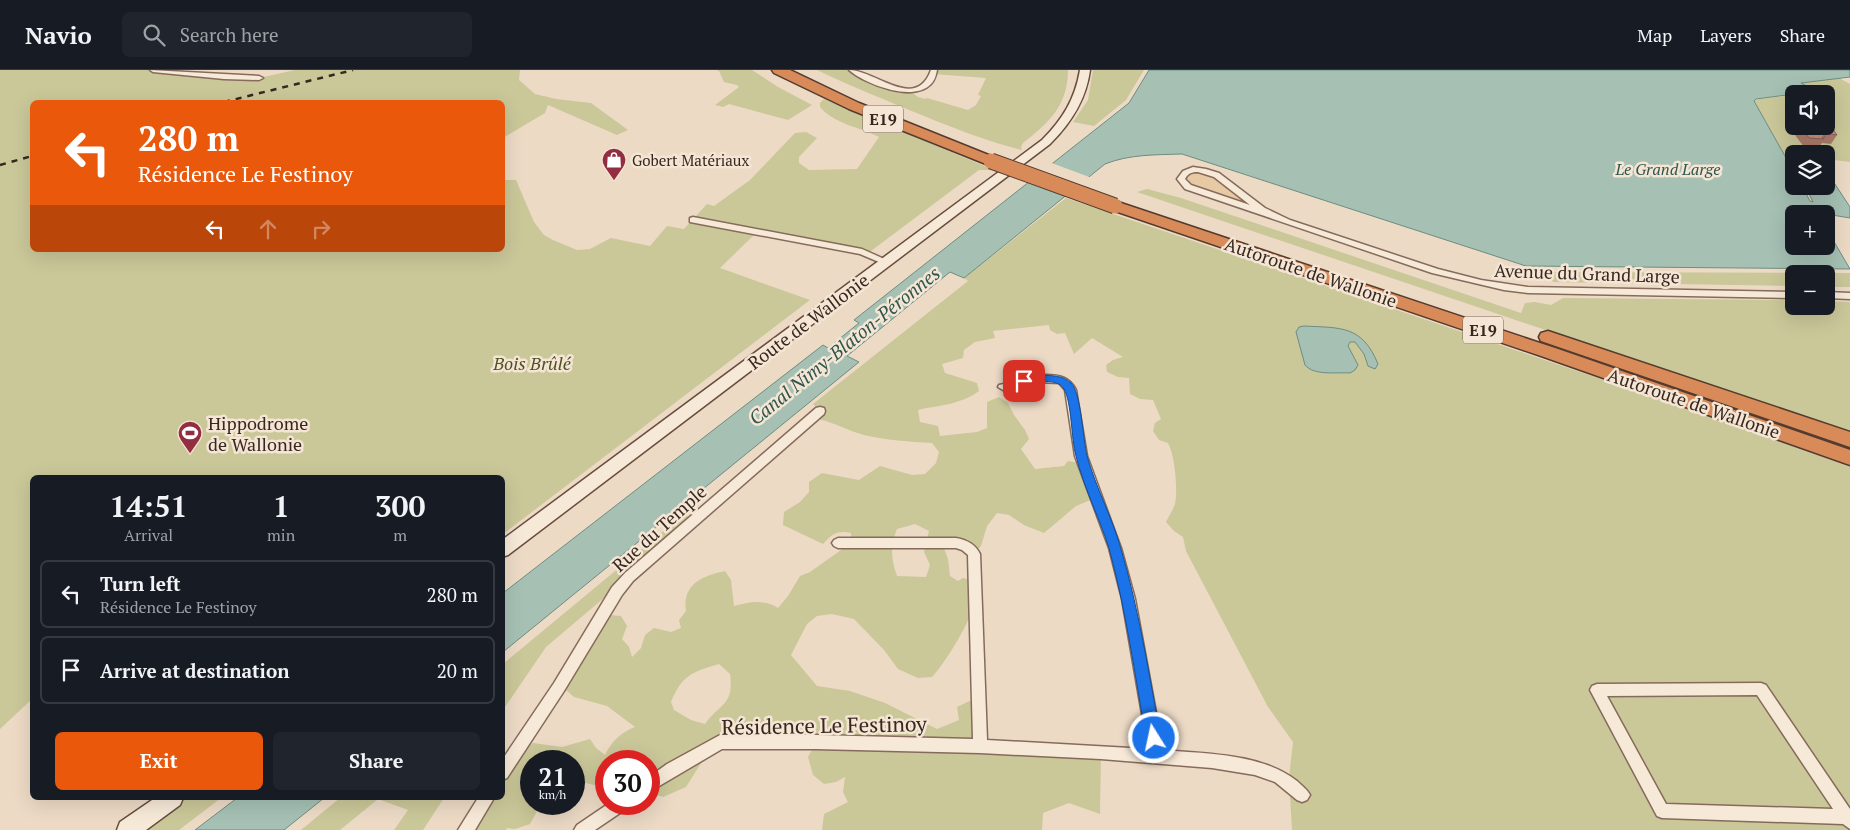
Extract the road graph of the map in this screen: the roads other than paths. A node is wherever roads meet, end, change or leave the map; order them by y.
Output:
1 (153, 70) edge
2 (779, 70) edge
3 (804, 70) edge
4 (852, 70) edge
5 (934, 70) edge
6 (1085, 70) edge
7 (205, 73) edge
8 (259, 78) dead end
9 (996, 157) junction
10 (1121, 201) junction
11 (1270, 214) junction
12 (693, 220) dead end
13 (886, 262) junction
14 (1785, 295) edge
15 (1835, 295) edge
16 (1850, 296) edge
17 (1003, 387) dead end
18 (820, 411) dead end
19 (1850, 440) edge
20 (1850, 458) edge
21 (838, 543) dead end
22 (505, 548) edge
23 (980, 746) junction
24 (1157, 756) junction
25 (505, 768) edge
26 (660, 777) edge
27 (1302, 795) dead end
28 (169, 800) edge
29 (485, 800) edge
30 (604, 815) edge
31 (1848, 820) edge
32 (128, 830) edge
33 (466, 830) edge
34 (582, 830) edge

1 - 7 street
2 - 9 highway, Autoroute de Wallonie / E19
3 - 9 highway, Autoroute de Wallonie / E19
4 - 5 street
6 - 13 main road, Route de Wallonie
7 - 8 street
9 - 10 highway, Autoroute de Wallonie / E19, bridge
10 - 19 highway, Autoroute de Wallonie / E19
10 - 20 highway, Autoroute de Wallonie / E19
11 - 11 street, Avenue du Grand Large
11 - 14 street, Avenue du Grand Large
12 - 13 street
13 - 22 main road, Route de Wallonie
15 - 16 street
17 - 24 street
18 - 25 street, Rue du Temple
21 - 23 street
23 - 24 street, Résidence Le Festinoy
23 - 26 street, Résidence Le Festinoy
24 - 27 street, Résidence Le Festinoy
28 - 32 main road
29 - 33 street
30 - 34 street
31 - 31 street

